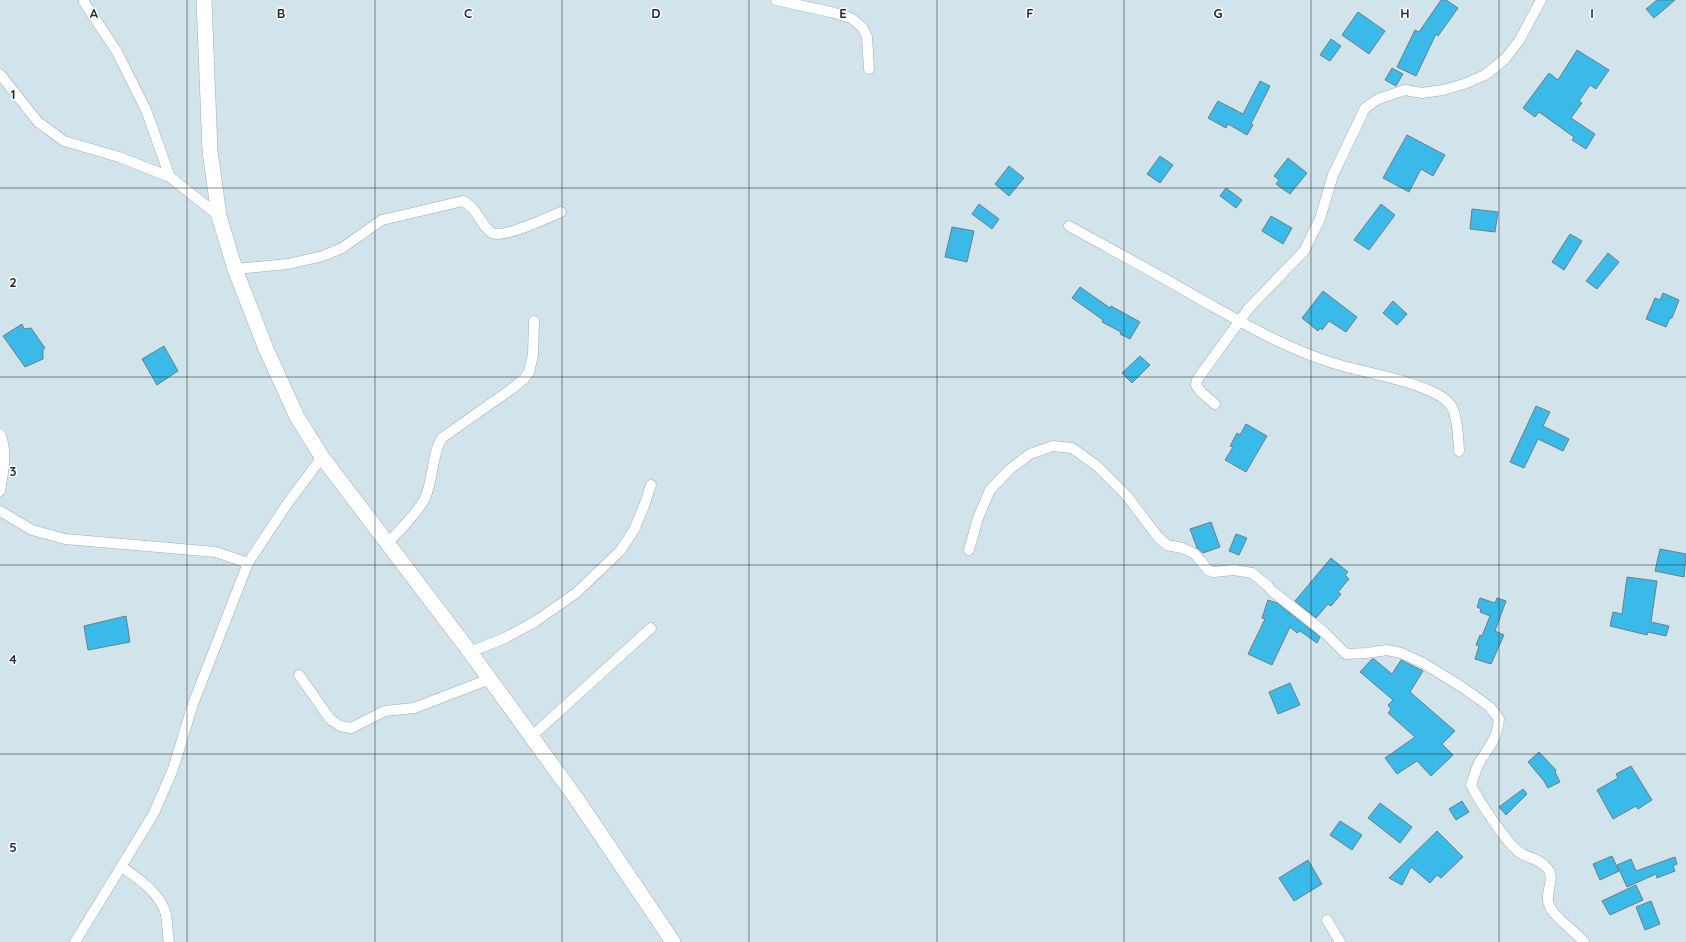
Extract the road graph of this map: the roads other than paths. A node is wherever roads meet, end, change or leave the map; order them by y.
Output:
1 (204, 0) edge
2 (776, 0) edge
3 (1541, 0) edge
4 (84, 2) dead end
5 (869, 69) dead end
6 (0, 74) edge
7 (170, 177) junction
8 (560, 212) dead end
9 (219, 216) junction
10 (1069, 226) dead end
11 (235, 269) junction
12 (534, 321) dead end
13 (1239, 322) junction
14 (1215, 404) dead end
15 (0, 434) edge
16 (1459, 451) dead end
17 (322, 457) junction
18 (651, 485) dead end
19 (0, 491) edge
20 (0, 511) edge
21 (388, 543) junction
22 (969, 550) dead end
23 (248, 563) junction
24 (651, 628) dead end
25 (470, 652) junction
26 (299, 675) dead end
27 (490, 679) junction
28 (532, 736) junction
29 (122, 867) junction
30 (1327, 920) dead end
31 (76, 942) edge
32 (169, 942) edge
33 (673, 942) edge
34 (1340, 942) edge
35 (1584, 942) edge

1 - 9 main road
2 - 5 street
3 - 13 street
4 - 7 street
6 - 7 street
7 - 9 street
8 - 11 street
9 - 11 main road
10 - 13 street
11 - 17 main road
12 - 21 street
13 - 14 street
13 - 16 street
15 - 19 street
17 - 21 main road
17 - 23 street
18 - 25 street
20 - 23 street
21 - 25 main road
22 - 35 street
23 - 29 street
24 - 28 street
25 - 27 main road
26 - 27 street
27 - 28 main road
28 - 33 main road
29 - 31 street
29 - 32 street
30 - 34 street

